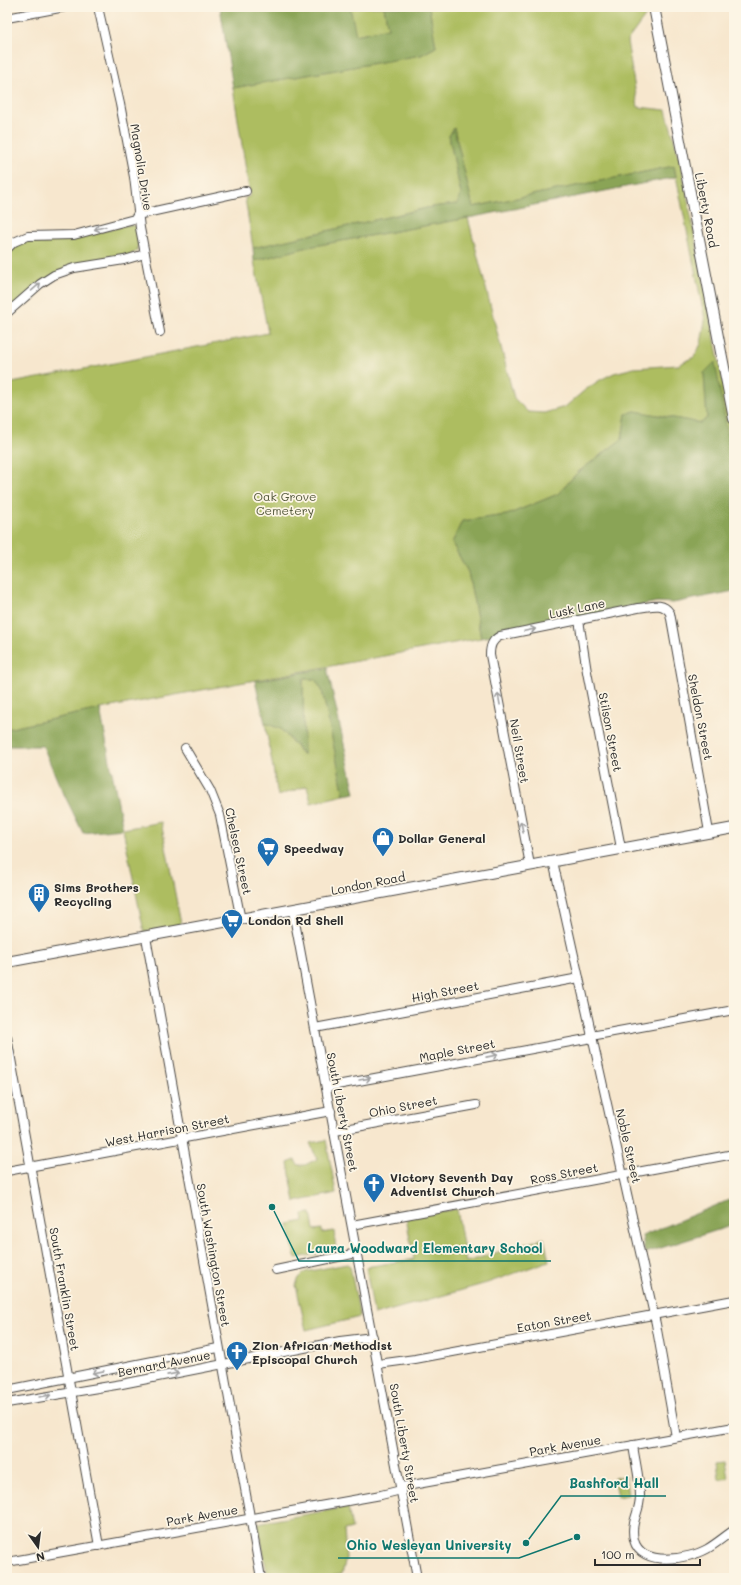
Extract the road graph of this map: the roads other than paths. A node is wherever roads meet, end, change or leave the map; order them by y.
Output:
1 (65, 7) edge
2 (98, 7) edge
3 (654, 7) edge
4 (7, 18) edge
5 (246, 191) dead end
6 (138, 217) junction
7 (7, 249) edge
8 (145, 254) junction
9 (7, 313) edge
10 (160, 332) dead end
11 (734, 419) edge
12 (666, 608) joint
13 (579, 620) junction
14 (493, 641) joint
15 (185, 748) dead end
16 (734, 828) edge
17 (709, 832) junction
18 (621, 848) junction
19 (553, 861) junction
20 (530, 866) junction
21 (293, 911) junction
22 (241, 920) junction
23 (146, 937) junction
24 (7, 962) edge
25 (579, 978) junction
26 (734, 1010) edge
27 (315, 1028) junction
28 (7, 1037) edge
29 (592, 1037) junction
30 (326, 1087) junction
31 (476, 1105) dead end
32 (331, 1111) junction
33 (335, 1131) junction
34 (181, 1140) junction
35 (734, 1154) edge
36 (30, 1167) junction
37 (7, 1171) edge
38 (623, 1174) junction
39 (352, 1225) junction
40 (357, 1253) junction
41 (276, 1270) dead end
42 (734, 1300) edge
43 (654, 1315) junction
44 (373, 1337) junction
45 (218, 1348) junction
46 (378, 1364) junction
47 (222, 1365) junction
48 (68, 1377) junction
49 (7, 1390) edge
50 (71, 1392) junction
51 (7, 1403) edge
52 (734, 1427) edge
53 (676, 1437) junction
54 (633, 1445) junction
55 (401, 1488) junction
56 (250, 1518) junction
57 (734, 1530) edge
58 (99, 1546) junction
59 (7, 1562) edge
60 (261, 1578) edge
61 (417, 1578) edge

1 - 4 street
2 - 6 street, Magnolia Drive
3 - 11 street, Liberty Road
5 - 6 street
6 -> 7 street
6 - 8 street, Magnolia Drive
9 -> 8 street
8 - 10 street, Magnolia Drive
12 - 13 street, Lusk Lane
12 - 17 street, Sheldon Street
14 -> 13 street, Lusk Lane
13 - 18 street, Stilson Street
20 -> 14 street, Neil Street
15 - 22 street, Chelsea Street
16 - 17 street, London Road
17 - 18 street, London Road
18 - 19 street, London Road
19 - 20 street, London Road
19 - 25 street, Noble Street
20 - 21 street, London Road
21 - 22 street, London Road
21 - 27 street, South Liberty Street
22 - 23 street, London Road
23 - 24 street, London Road
23 - 34 street, South Washington Street
25 - 27 street, High Street
25 - 29 street, Noble Street
26 - 29 street, Maple Street
27 - 30 street, South Liberty Street
28 - 36 street, South Franklin Street
30 -> 29 street, Maple Street
29 - 38 street, Noble Street
30 - 32 street, South Liberty Street
31 - 33 street, Ohio Street
32 - 33 street, South Liberty Street
32 - 34 street, West Harrison Street
33 - 39 street, South Liberty Street
34 - 36 street, West Harrison Street
34 - 45 street, South Washington Street
35 - 38 street, Ross Street
36 - 37 street, West Harrison Street
36 - 48 street, South Franklin Street
38 - 39 street, Ross Street
38 - 43 street, Noble Street
39 - 40 street, South Liberty Street
40 - 41 street
40 - 44 street, South Liberty Street
42 - 43 street, Eaton Street
43 - 46 street, Eaton Street
43 - 53 street, Noble Street
44 - 46 street, South Liberty Street
44 - 47 street, Bernard Avenue
45 - 47 street, South Washington Street
45 -> 48 street, Bernard Avenue
46 - 55 street, South Liberty Street
50 -> 47 street, Bernard Avenue
47 - 56 street, South Washington Street
48 - 49 street, Bernard Avenue
48 - 50 street, South Franklin Street
51 -> 50 street, Bernard Avenue
50 - 58 street, South Franklin Street
52 - 53 street, Park Avenue
53 - 54 street, Park Avenue
54 - 55 street, Park Avenue
54 - 57 street
55 - 56 street, Park Avenue
55 - 61 street, South Liberty Street
56 - 58 street, Park Avenue
56 - 60 street, South Washington Street
58 - 59 street, Park Avenue

